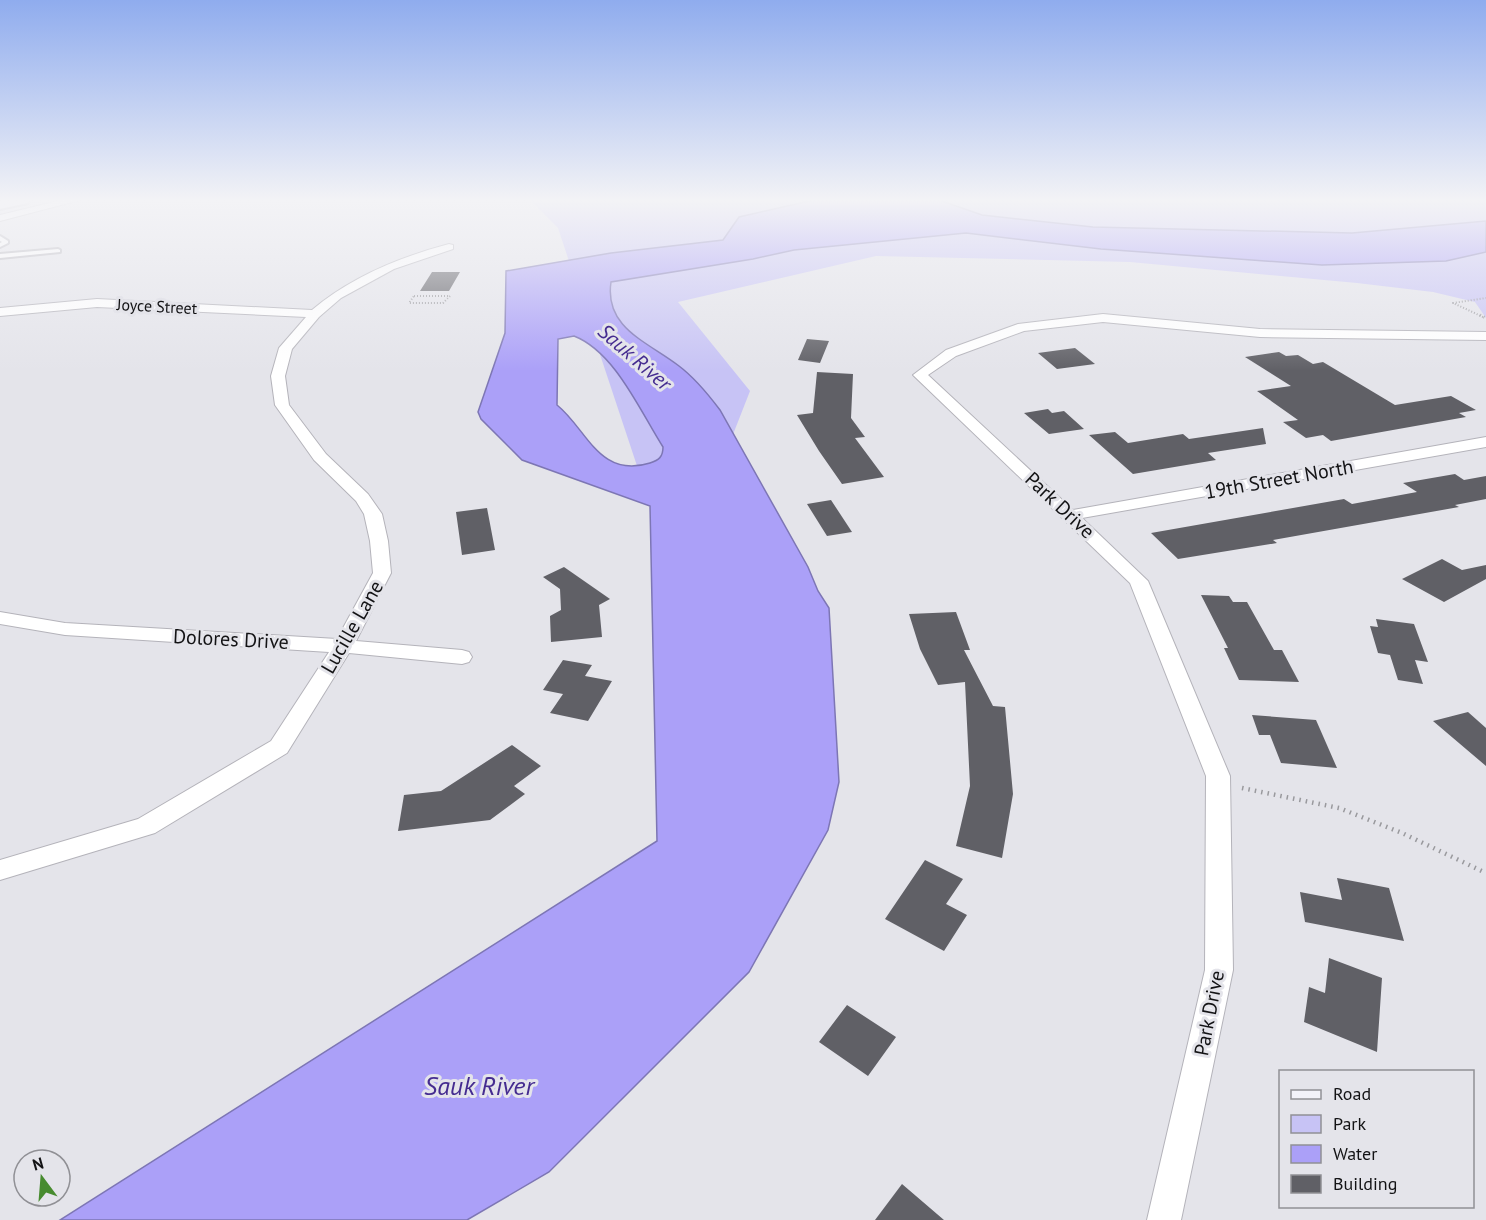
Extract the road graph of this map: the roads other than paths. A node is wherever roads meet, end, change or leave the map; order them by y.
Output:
1 (416, 257) edge
2 (0, 312) edge
3 (315, 314) junction
4 (1486, 336) edge
5 (1486, 442) edge
6 (1072, 515) junction
7 (0, 618) edge
8 (344, 646) junction
9 (462, 657) dead end
10 (0, 870) edge
11 (1164, 1220) edge

1 - 3 street, Lucille Lane
2 - 3 street, Joyce Street
3 - 8 street, Lucille Lane
4 - 6 street, Park Drive
5 - 6 street, 19th Street North
6 - 11 street, Park Drive
7 - 8 street, Dolores Drive
8 - 9 street, Dolores Drive
8 - 10 street, Lucille Lane

